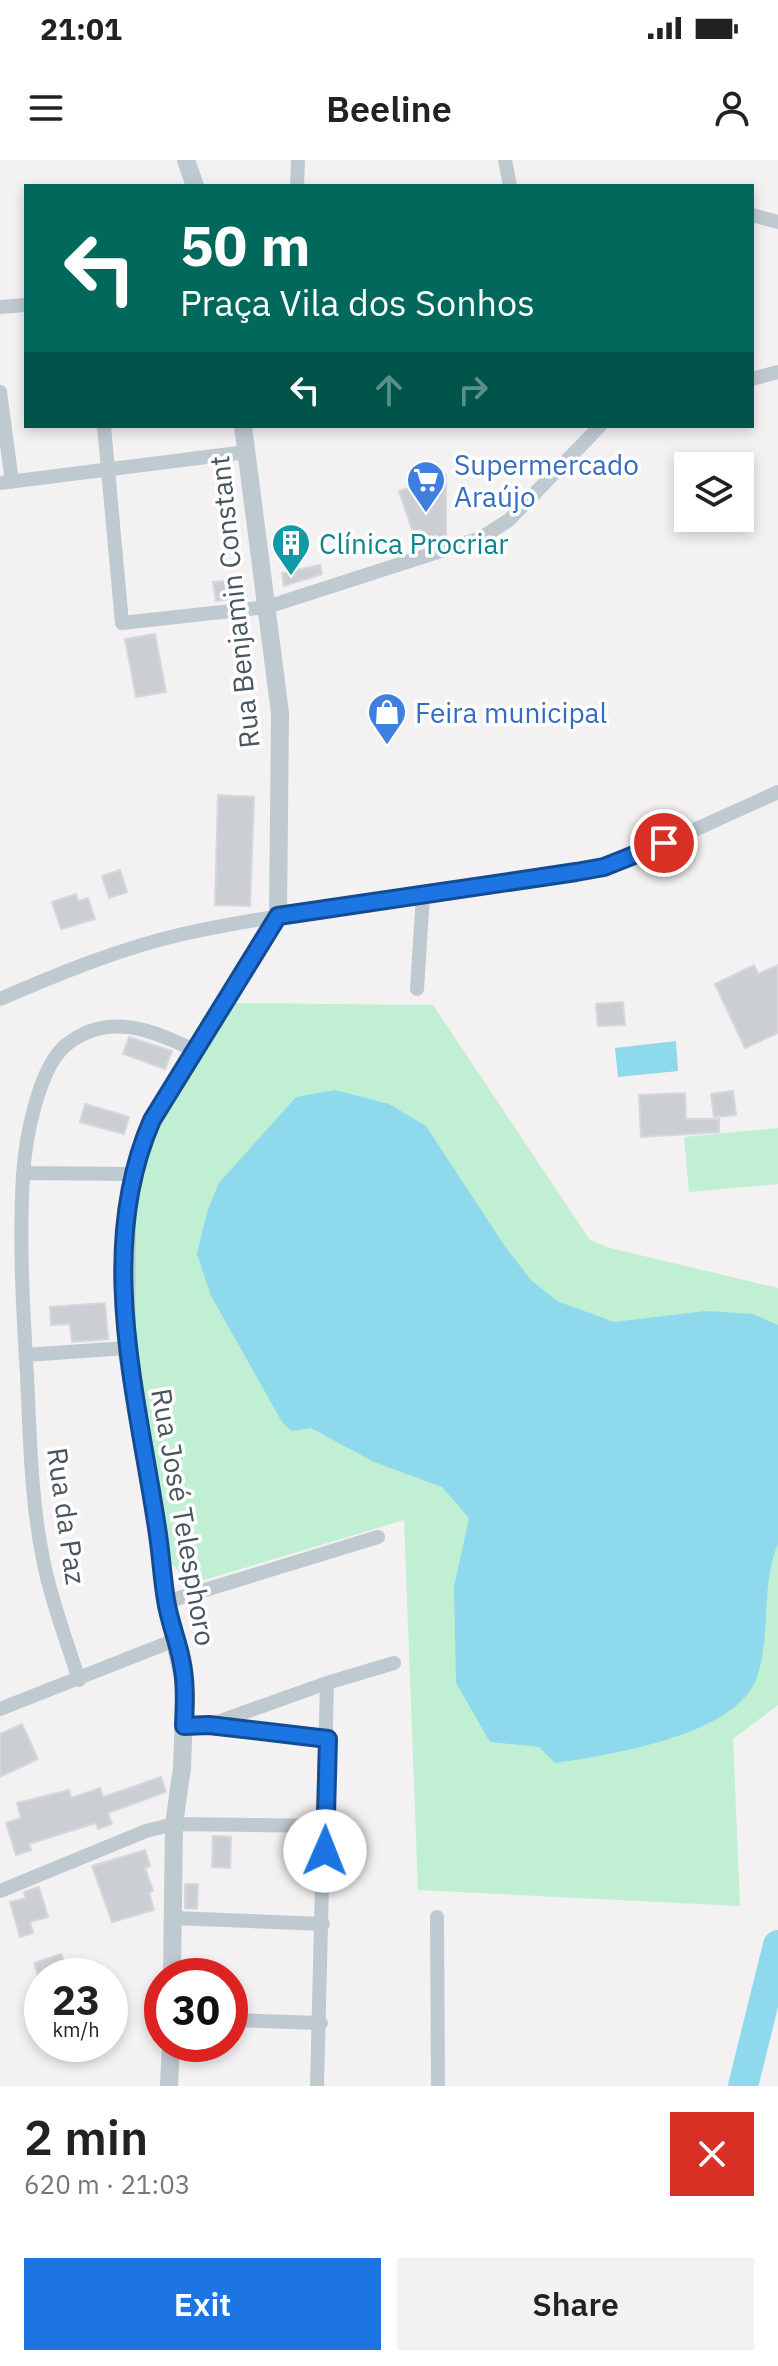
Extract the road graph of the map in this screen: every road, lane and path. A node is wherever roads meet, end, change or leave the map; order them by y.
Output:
1 (186, 160) edge
2 (298, 160) edge
3 (505, 160) edge
4 (194, 184) edge
5 (297, 184) edge
6 (510, 184) edge
7 (754, 216) edge
8 (778, 222) edge
9 (24, 305) edge
10 (0, 307) edge
11 (778, 372) edge
12 (754, 378) edge
13 (0, 392) edge
14 (104, 428) edge
15 (243, 428) edge
16 (598, 428) edge
17 (246, 452) junction
18 (109, 471) junction
19 (6, 482) edge
20 (267, 607) junction
21 (778, 792) edge
22 (423, 895) junction
23 (278, 916) junction
24 (417, 989) dead end
25 (0, 999) edge
26 (196, 1051) junction
27 (23, 1173) junction
28 (133, 1174) junction
29 (126, 1348) junction
30 (26, 1355) junction
31 (378, 1537) dead end
32 (166, 1602) junction
33 (175, 1640) junction
34 (394, 1663) dead end
35 (79, 1680) junction
36 (327, 1683) junction
37 (0, 1709) edge
38 (209, 1725) junction
39 (184, 1726) junction
40 (328, 1739) junction
41 (174, 1824) junction
42 (325, 1826) junction
43 (0, 1891) edge
44 (437, 1917) dead end
45 (174, 1918) junction
46 (323, 1924) junction
47 (173, 1958) edge
48 (248, 2021) edge
49 (321, 2023) junction
50 (170, 2062) edge
51 (169, 2086) edge
52 (317, 2086) edge
53 (438, 2086) edge

1 - 4 street
2 - 5 street
3 - 6 street
7 - 8 street
9 - 10 street
11 - 12 street
13 - 19 street
14 - 18 street
15 - 17 street, Rua Benjamin Constant
16 - 20 street
17 - 18 street
17 - 20 street, Rua Benjamin Constant
18 - 19 street
18 - 20 street
20 - 23 street, Rua Benjamin Constant
21 - 22 street
22 - 23 street
22 - 24 street
23 - 25 street
23 - 26 street, Rua José Telesphoro
26 - 27 street, Rua da Paz
26 - 28 street, Rua José Telesphoro
27 - 28 street
27 - 30 street, Rua da Paz
28 - 29 street, Rua José Telesphoro
29 - 30 street
29 - 32 street, Rua José Telesphoro
30 - 35 street, Rua da Paz
31 - 32 street
32 - 33 street, Rua José Telesphoro
33 - 35 street
33 - 39 street, Rua José Telesphoro
34 - 36 street
35 - 37 street
36 - 38 street
36 - 40 street
38 - 39 street
38 - 40 street
39 - 41 street, Rua José Telesphoro
40 - 42 street
41 - 42 street
41 - 43 street
41 - 45 street, Rua José Telesphoro
42 - 46 street
44 - 53 street
45 - 46 street
45 - 47 street, Rua José Telesphoro
46 - 49 street
48 - 49 street
49 - 52 street
50 - 51 street

